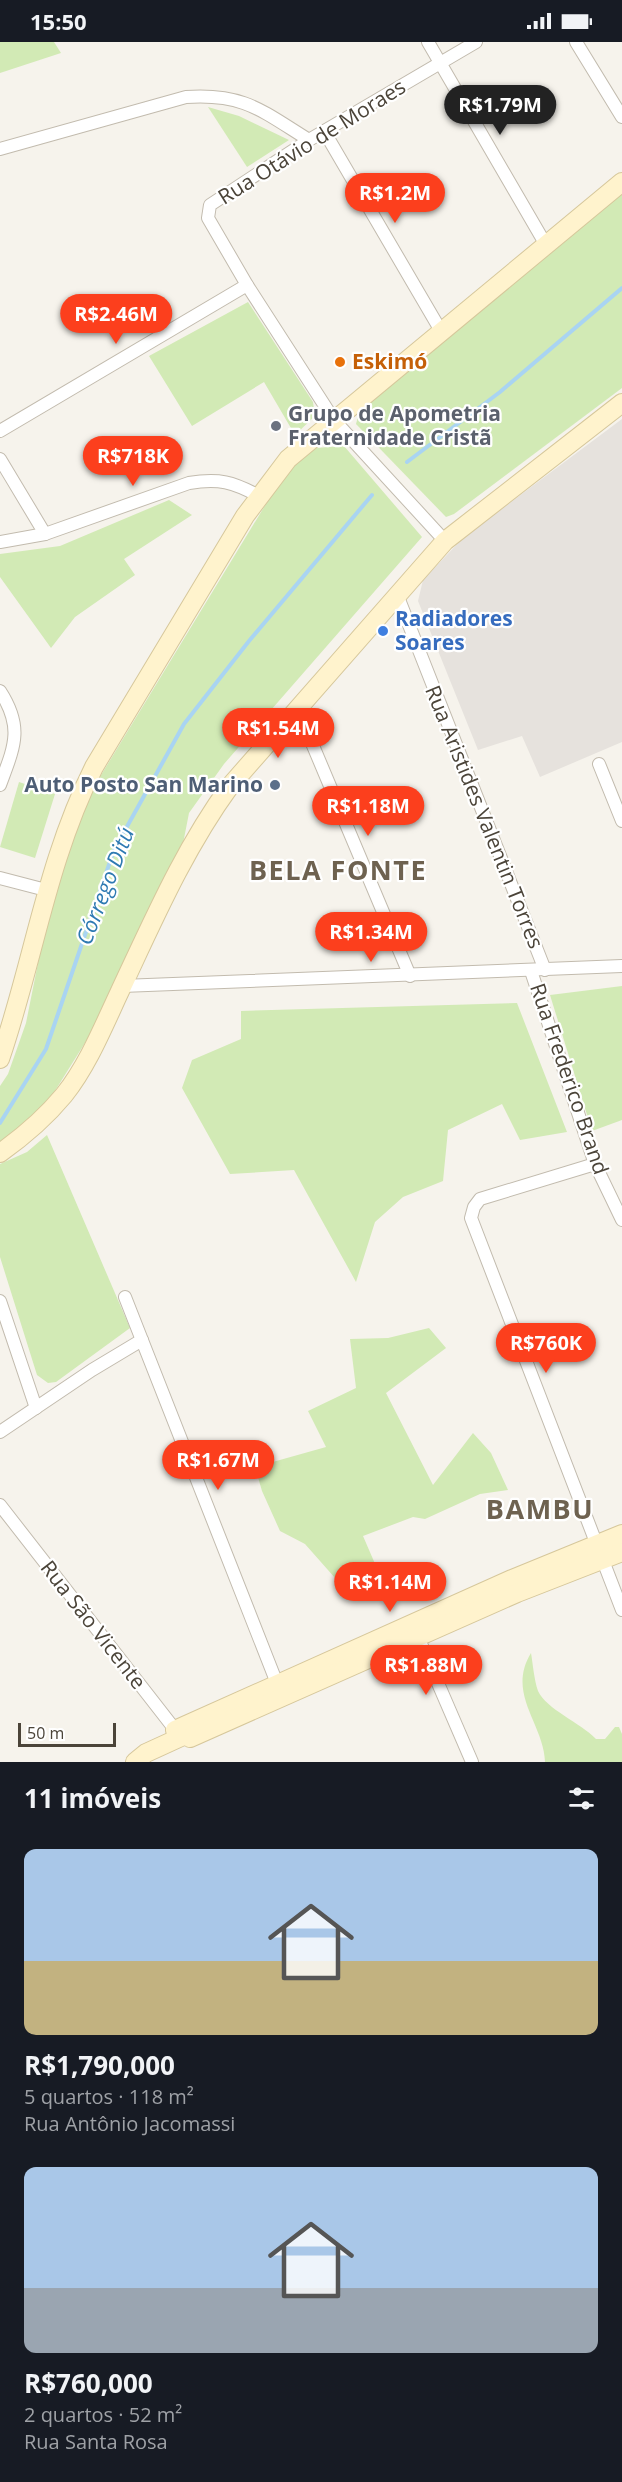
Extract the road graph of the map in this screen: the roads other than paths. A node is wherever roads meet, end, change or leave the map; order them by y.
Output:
1 (428, 42) edge
2 (476, 42) edge
3 (576, 42) edge
4 (440, 63) junction
5 (622, 117) edge
6 (324, 131) junction
7 (309, 140) junction
8 (0, 148) edge
9 (622, 182) edge
10 (546, 245) junction
11 (247, 285) junction
12 (441, 331) junction
13 (622, 403) edge
14 (334, 420) junction
15 (0, 431) edge
16 (0, 459) edge
17 (260, 496) junction
18 (45, 534) junction
19 (445, 541) junction
20 (0, 542) edge
21 (398, 597) junction
22 (0, 691) edge
23 (298, 710) junction
24 (599, 765) dead end
25 (0, 785) edge
26 (622, 821) edge
27 (0, 878) edge
28 (46, 890) junction
29 (622, 966) edge
30 (545, 970) junction
31 (531, 971) junction
32 (410, 976) junction
33 (122, 986) junction
34 (0, 1059) edge
35 (0, 1153) edge
36 (595, 1164) junction
37 (622, 1220) edge
38 (125, 1297) dead end
39 (0, 1304) edge
40 (142, 1340) junction
41 (36, 1407) junction
42 (0, 1432) edge
43 (0, 1505) edge
44 (622, 1534) edge
45 (599, 1552) junction
46 (622, 1552) edge
47 (622, 1610) edge
48 (415, 1630) junction
49 (280, 1690) junction
50 (182, 1735) junction
51 (135, 1762) edge
52 (472, 1762) edge

1 - 4 street
2 - 4 street, Rua Otávio de Moraes
3 - 5 street
4 - 6 street, Rua Otávio de Moraes
4 - 10 street
6 - 7 street, Rua Otávio de Moraes
6 - 12 street
7 - 8 street
7 - 11 street, Rua Otávio de Moraes
9 - 10 main road
10 - 12 main road
11 - 14 street
11 - 15 street
12 - 14 main road
13 - 19 main road
14 - 17 main road
14 - 19 street
16 - 18 street
17 - 18 street
17 - 28 main road
18 - 20 street
19 - 21 main road
21 - 23 main road
21 - 30 street, Rua Aristides Valentin Torres
22 - 25 street
23 - 32 street
23 - 33 main road
24 - 26 street
27 - 28 street
28 - 34 main road
29 - 30 street
30 - 31 street
31 - 32 street
31 - 36 street, Rua Frederico Brand
32 - 33 street
33 - 35 main road
36 - 37 street, Rua Frederico Brand
36 - 45 street
38 - 40 street
39 - 41 street
40 - 41 street
40 - 49 street
41 - 42 street
43 - 50 street, Rua São Vicente
44 - 45 main road
45 - 46 main road
45 - 47 street
45 - 48 main road
48 - 49 main road
48 - 52 street
49 - 50 main road
50 - 51 main road

